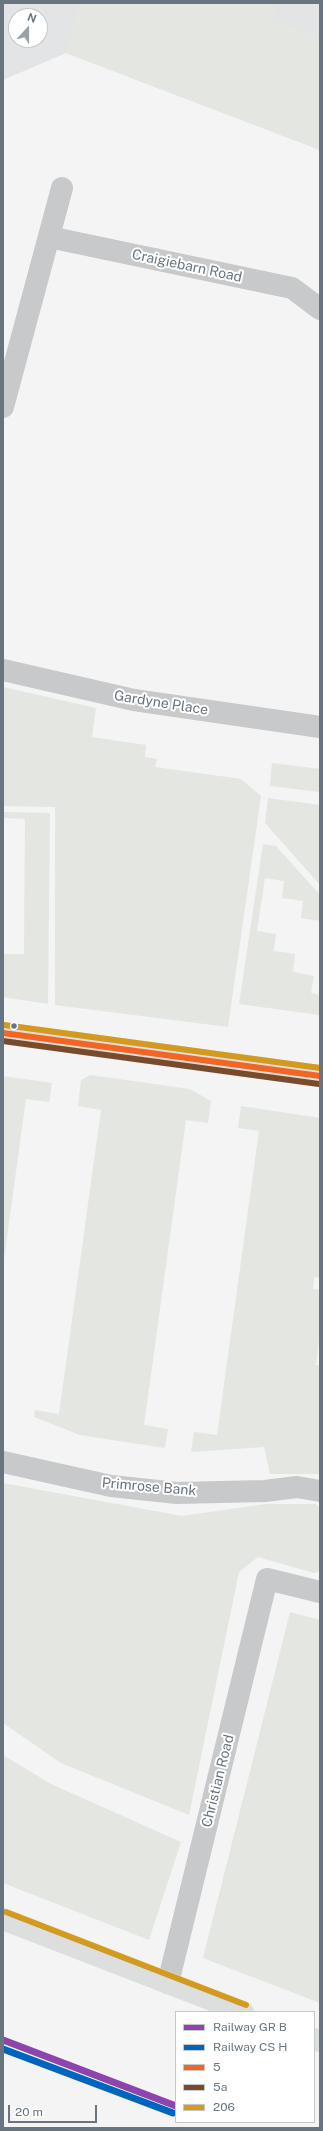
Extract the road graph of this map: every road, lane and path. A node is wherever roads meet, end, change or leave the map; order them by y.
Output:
1 (62, 188) dead end
2 (49, 237) junction
3 (320, 309) edge
4 (3, 407) edge
5 (3, 670) edge
6 (320, 727) edge
7 (3, 1033) edge
8 (320, 1076) edge
9 (3, 1462) edge
10 (320, 1491) edge
11 (320, 1592) edge
12 (3, 1919) edge
13 (168, 1983) junction
14 (240, 2011) edge

1 - 2 street
2 - 3 street, Craigiebarn Road
2 - 4 street
5 - 6 street, Gardyne Place
7 - 8 street
9 - 10 street, Primrose Bank
11 - 13 street, Christian Road
12 - 13 street
13 - 14 street

